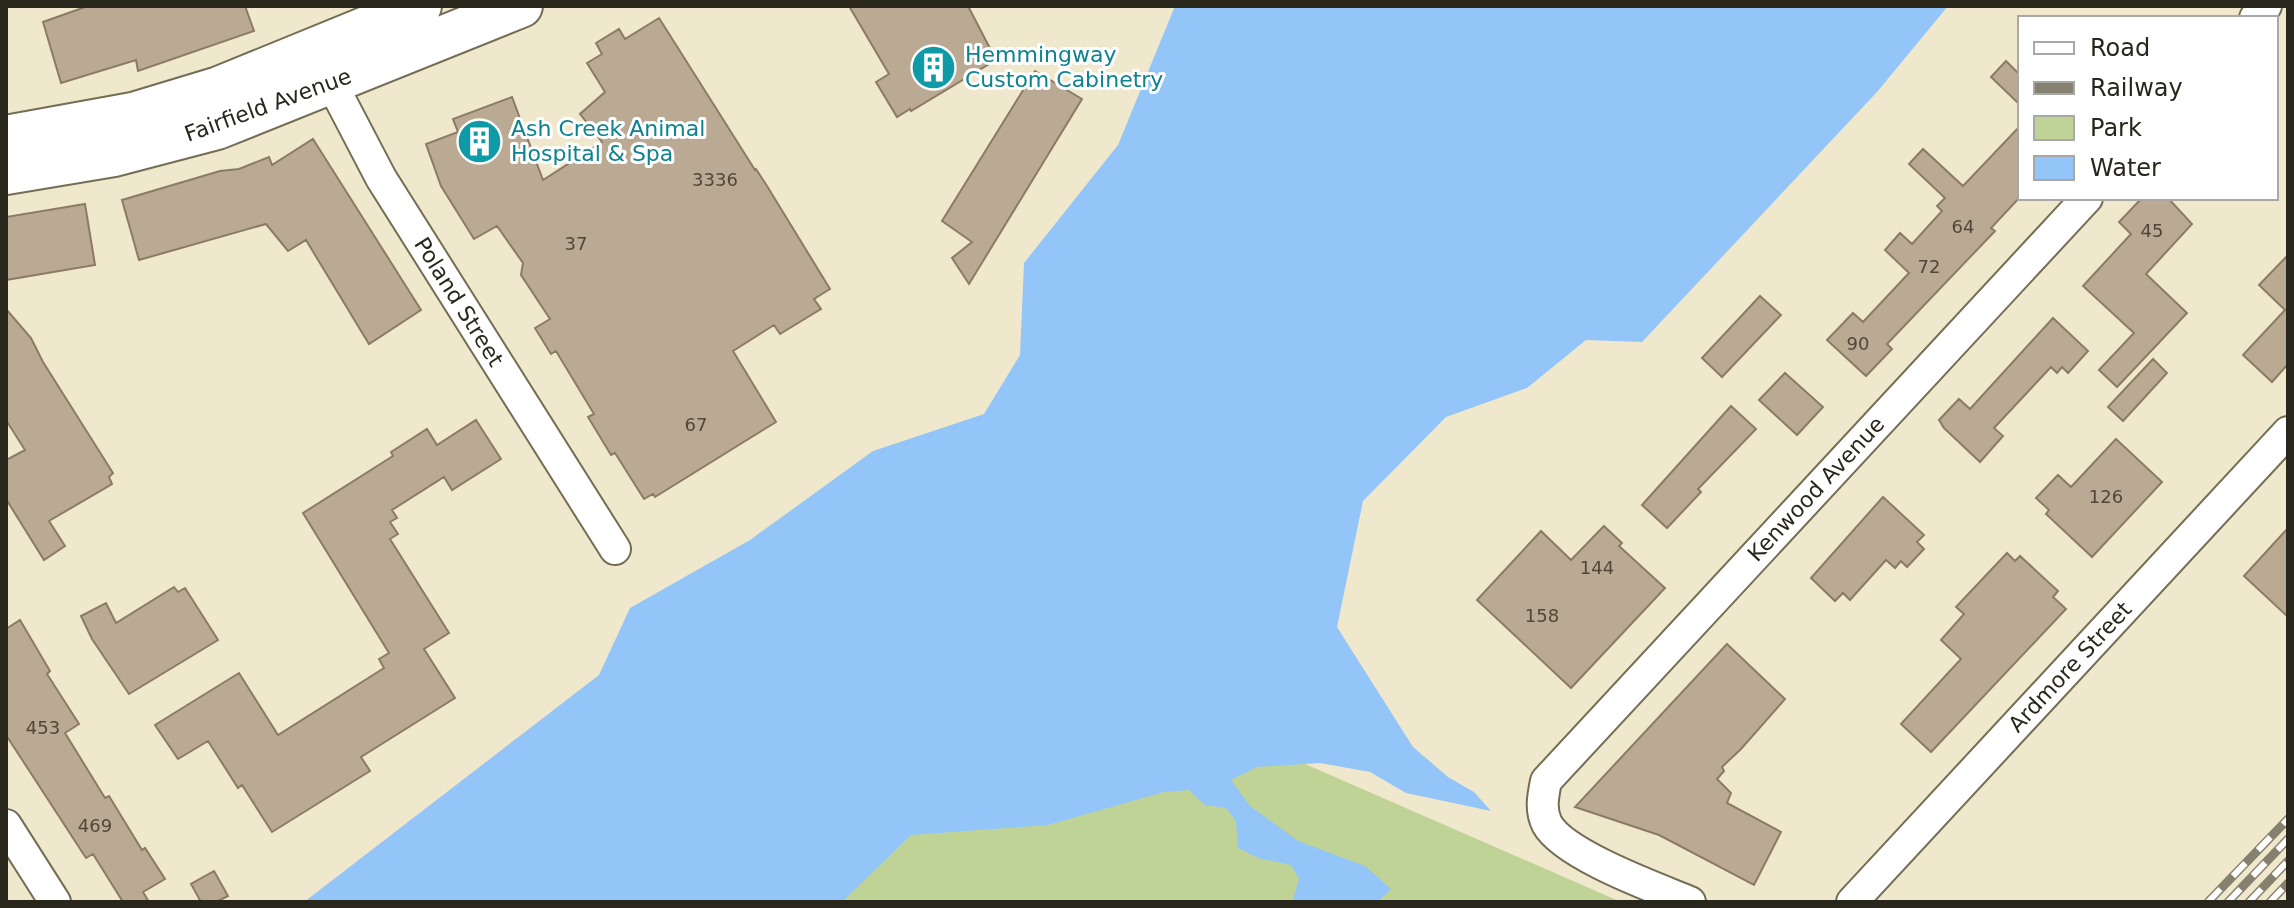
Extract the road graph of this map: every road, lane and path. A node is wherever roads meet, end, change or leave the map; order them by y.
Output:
1 (521, 6) edge
2 (423, 15) edge
3 (322, 66) junction
4 (6, 137) edge
5 (73, 144) junction
6 (6, 173) edge
7 (2085, 200) edge
8 (2288, 432) edge
9 (615, 549) dead end
10 (6, 825) edge
11 (55, 902) edge
12 (1690, 902) edge
13 (1852, 902) edge

1 - 2 main road, Fairfield Avenue
2 - 3 main road, Fairfield Avenue
3 - 5 main road, Fairfield Avenue
3 - 9 street, Poland Street
4 - 5 main road, Fairfield Avenue
5 - 6 main road, Fairfield Avenue
7 - 12 street, Kenwood Avenue
8 - 13 street, Ardmore Street
10 - 11 street

